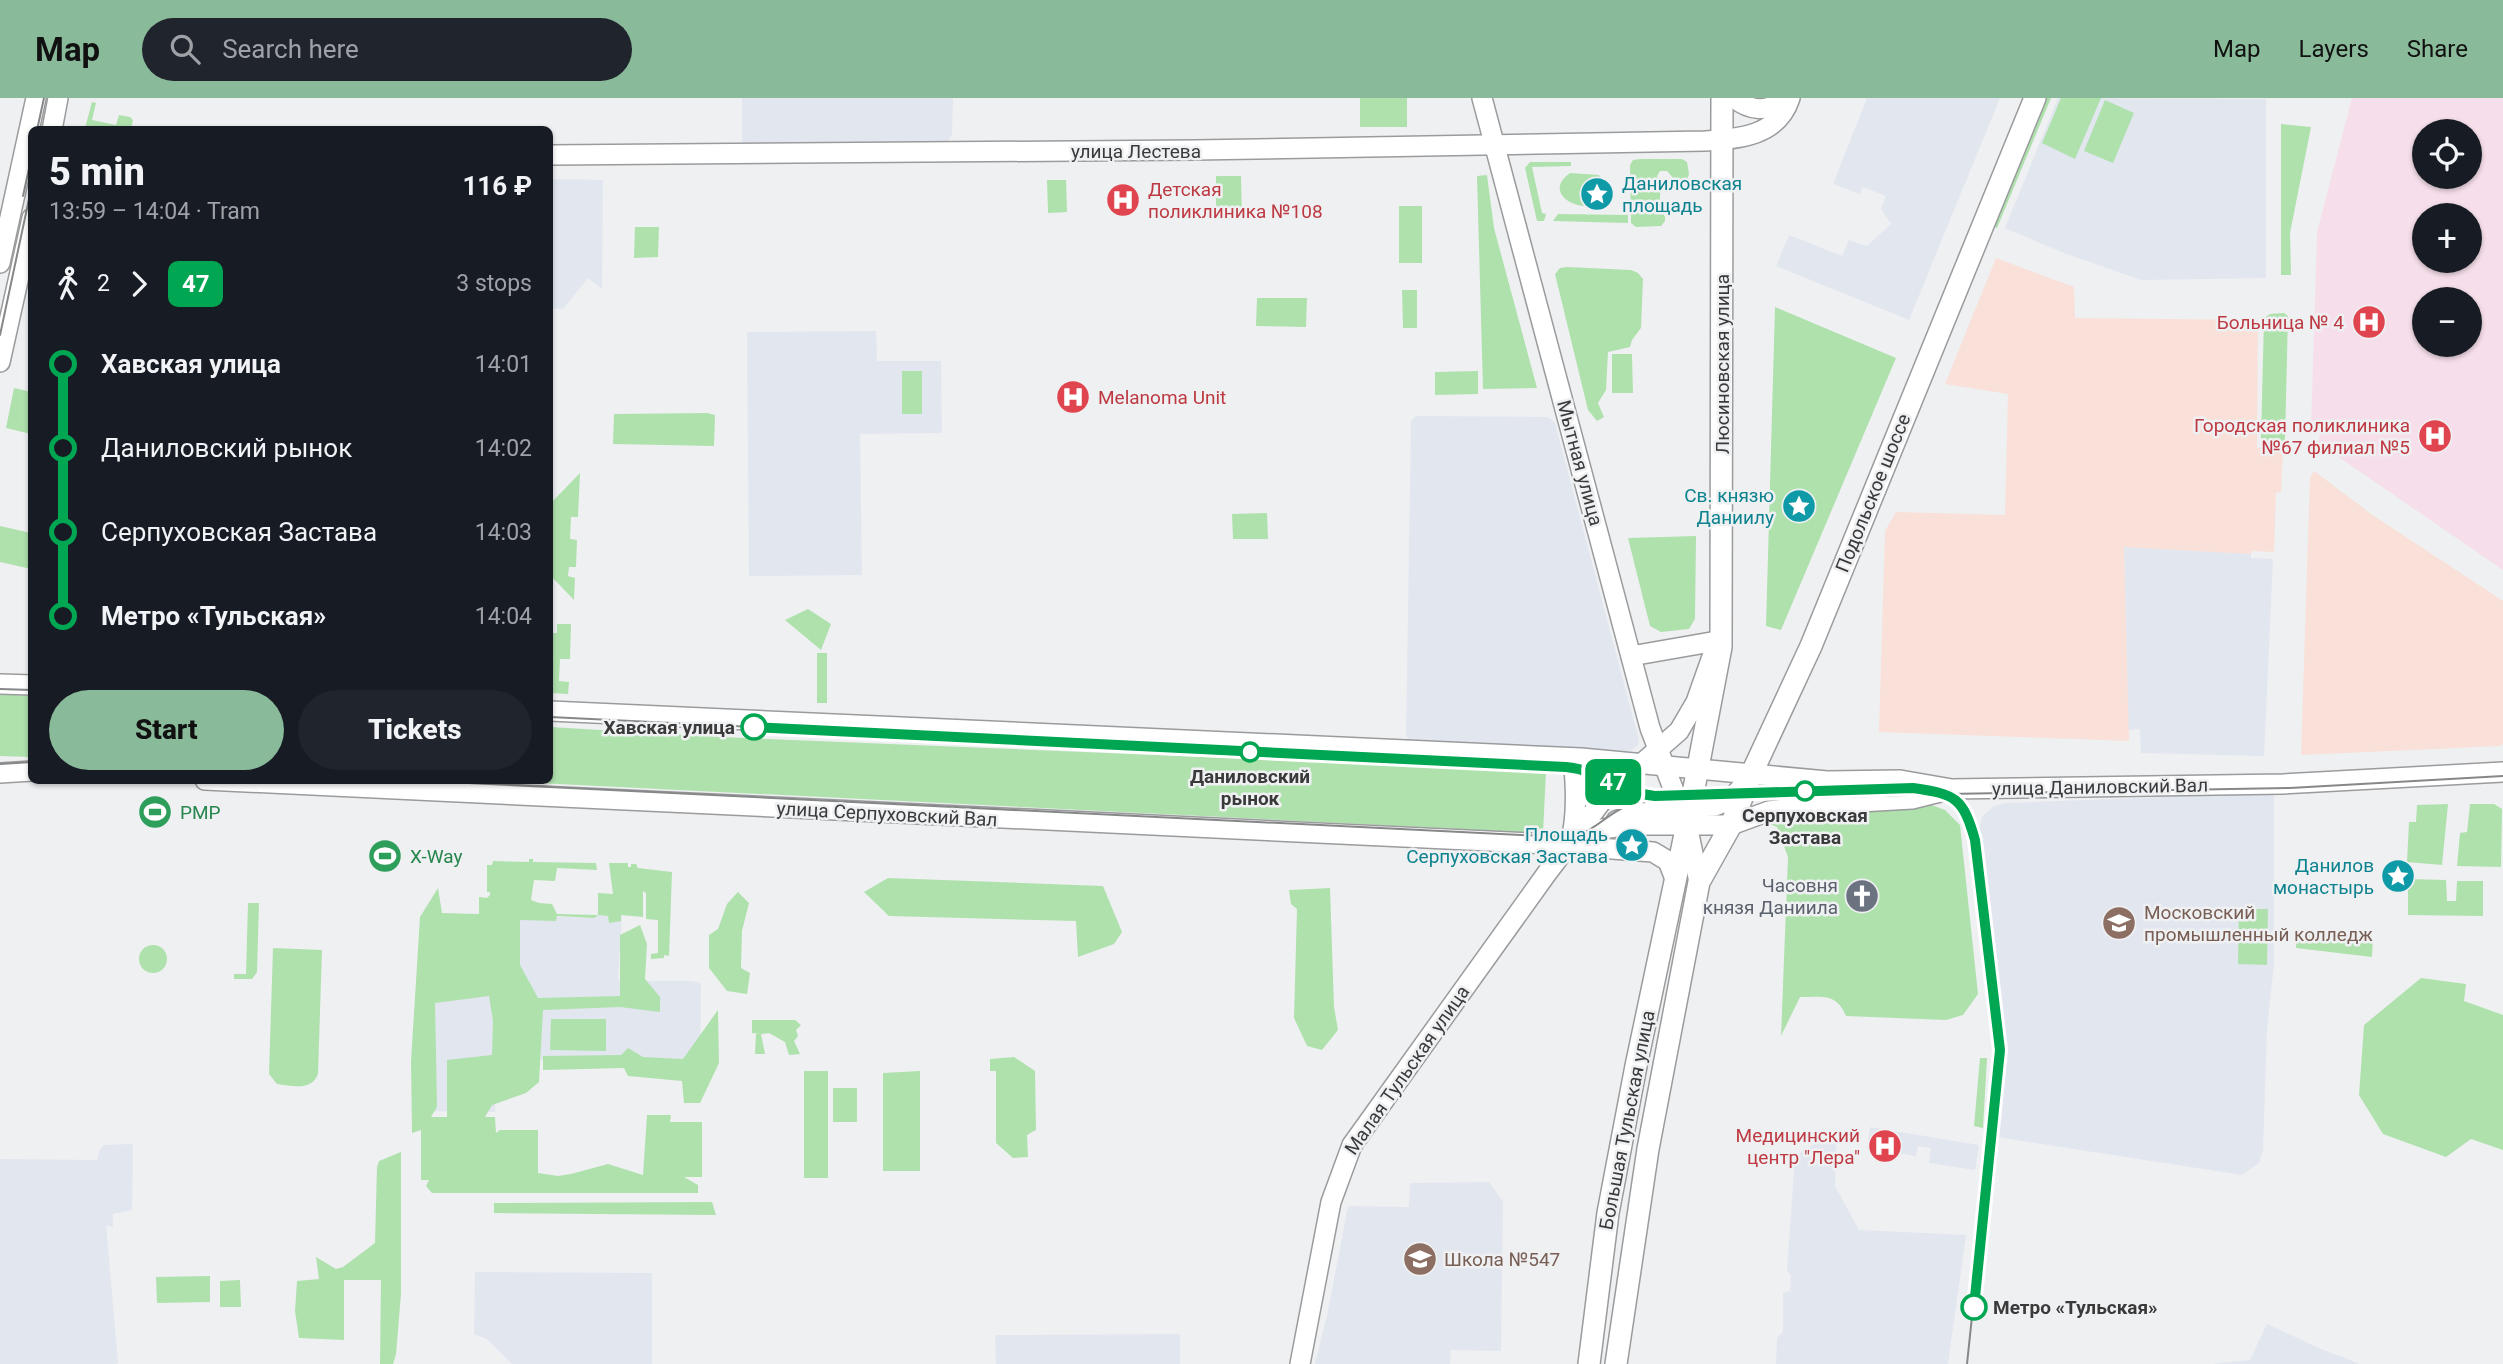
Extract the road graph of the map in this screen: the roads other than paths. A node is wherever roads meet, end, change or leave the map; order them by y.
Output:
1 (36, 98) edge
2 (58, 98) edge
3 (1482, 98) edge
4 (1722, 98) edge
5 (1734, 98) edge
6 (1783, 98) edge
7 (1790, 98) edge
8 (2035, 98) edge
9 (32, 126) edge
10 (53, 126) edge
11 (1721, 140) junction
12 (28, 145) edge
13 (1495, 145) junction
14 (553, 155) edge
15 (28, 236) edge
16 (0, 263) edge
17 (0, 362) edge
18 (1719, 636) junction
19 (1631, 656) junction
20 (0, 684) edge
21 (28, 685) edge
22 (553, 712) edge
23 (1573, 758) junction
24 (1662, 758) junction
25 (1640, 764) junction
26 (1698, 770) junction
27 (4, 771) edge
28 (28, 771) edge
29 (2503, 772) edge
30 (1751, 775) junction
31 (282, 784) edge
32 (1952, 789) junction
33 (1686, 813) junction
34 (1731, 825) junction
35 (1569, 847) junction
36 (1675, 879) junction
37 (1699, 883) junction
38 (1300, 1364) edge
39 (1589, 1364) edge
40 (1616, 1364) edge

1 - 9 main road
2 - 10 main road
3 - 13 main road, Мытная улица
4 - 11 main road, Люсиновская улица
5 - 6 main road
7 - 11 main road, улица Лестева
8 - 30 main road, Подольское шоссе
11 - 13 main road, улица Лестева
11 - 18 main road, Люсиновская улица
12 - 16 main road
13 - 14 main road, улица Лестева
13 - 19 main road, Мытная улица
15 - 17 main road
18 - 19 main road
18 - 24 main road
18 - 26 main road
19 - 24 main road, Мытная улица
20 - 21 main road
22 - 23 main road
23 - 25 main road
23 - 35 main road
24 - 25 main road
24 - 26 main road
24 - 33 main road, Мытная улица
25 - 35 main road
26 - 30 main road, улица Даниловский Вал
26 - 33 main road
27 - 28 main road
29 - 32 main road, улица Даниловский Вал
30 - 32 main road, улица Даниловский Вал
30 - 33 main road
30 - 34 main road, Подольское шоссе
31 - 35 main road, улица Серпуховский Вал
32 - 34 main road
33 - 34 main road
33 - 35 main road
33 - 36 main road
33 - 37 main road
34 - 37 main road, Подольское шоссе
35 - 36 main road
35 - 38 main road, Малая Тульская улица
36 - 39 main road, Большая Тульская улица
37 - 40 main road, Большая Тульская улица

